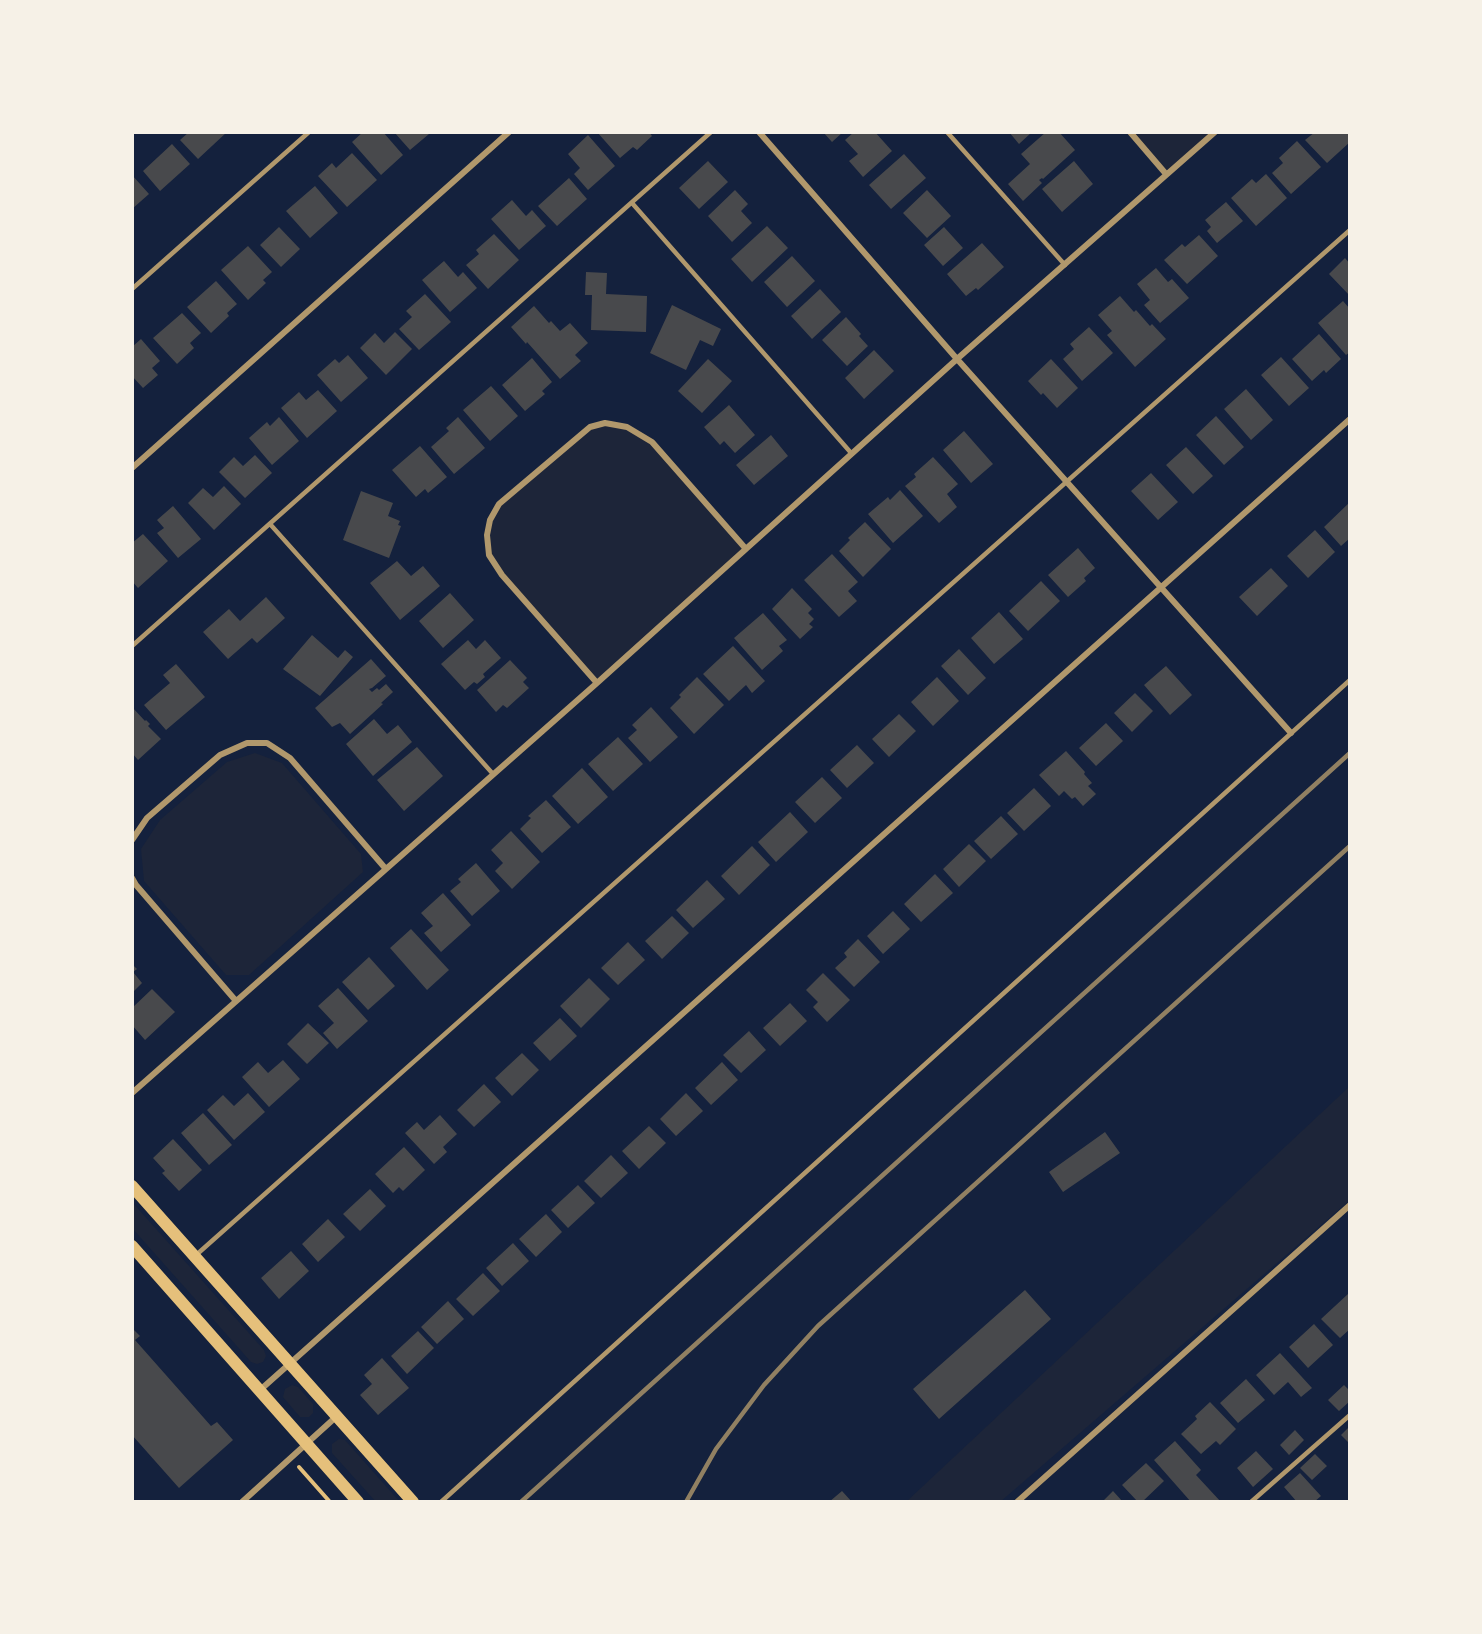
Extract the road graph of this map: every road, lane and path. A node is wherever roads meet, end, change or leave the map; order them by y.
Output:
1 (309, 132) edge
2 (509, 132) edge
3 (711, 132) edge
4 (759, 132) edge
5 (947, 132) edge
6 (1130, 132) edge
7 (1215, 132) edge
8 (1166, 174) junction
9 (632, 203) junction
10 (1350, 230) edge
11 (1065, 265) junction
12 (132, 289) edge
13 (957, 359) junction
14 (1350, 419) edge
15 (852, 454) junction
16 (132, 468) edge
17 (1067, 481) junction
18 (270, 524) junction
19 (746, 549) junction
20 (1162, 586) junction
21 (132, 646) edge
22 (1350, 680) edge
23 (597, 683) junction
24 (1291, 733) junction
25 (493, 774) junction
26 (132, 840) edge
27 (385, 868) junction
28 (132, 878) edge
29 (236, 1001) junction
30 (132, 1093) edge
31 (132, 1186) edge
32 (1350, 1205) edge
33 (132, 1246) edge
34 (195, 1256) junction
35 (291, 1362) junction
36 (259, 1391) junction
37 (1350, 1415) edge
38 (337, 1416) junction
39 (306, 1443) junction
40 (290, 1457) junction
41 (242, 1502) edge
42 (330, 1502) edge
43 (358, 1502) edge
44 (413, 1502) edge
45 (441, 1502) edge
46 (1017, 1502) edge
47 (1251, 1502) edge

1 - 12 lane
2 - 16 street
3 - 9 lane
4 - 13 street
5 - 11 lane
6 - 8 street
7 - 8 street
8 - 11 street
9 - 15 lane
9 - 18 lane
10 - 17 lane
11 - 13 street
13 - 15 street
13 - 17 street
14 - 20 street
15 - 19 street
17 - 20 street
17 - 34 lane
18 - 21 lane
18 - 25 lane
19 - 23 street
19 - 23 street
20 - 24 street
20 - 35 street
22 - 24 lane
23 - 25 street
24 - 45 lane
25 - 27 street
26 - 27 street
27 - 29 street
28 - 29 street
29 - 30 street
31 - 34 main road
32 - 46 street
33 - 36 main road
34 - 35 main road
35 - 36 street
35 - 38 main road
36 - 39 main road
37 - 47 lane
38 - 39 street
38 - 44 main road
39 - 40 street
39 - 43 main road
40 - 41 street
40 - 42 path

